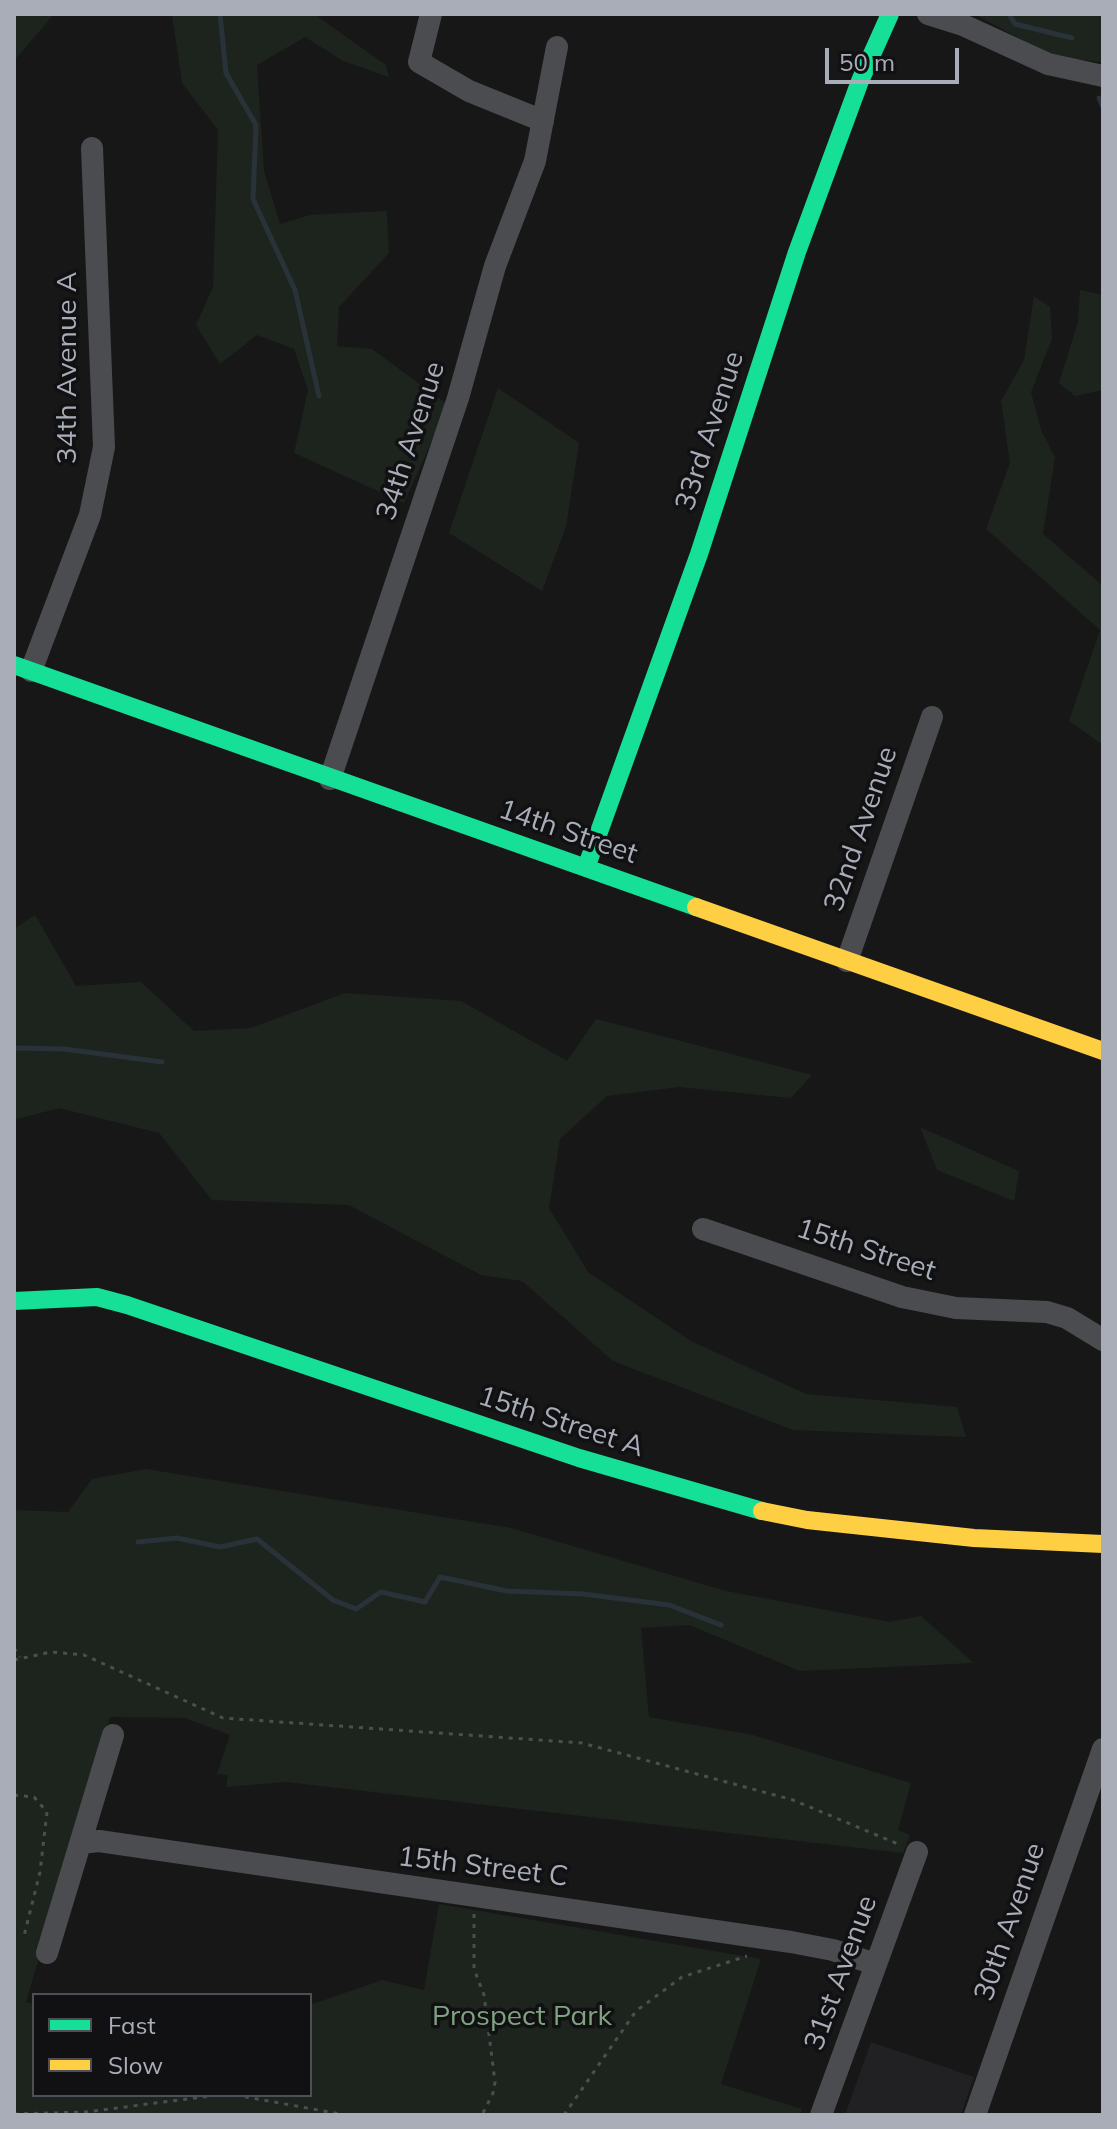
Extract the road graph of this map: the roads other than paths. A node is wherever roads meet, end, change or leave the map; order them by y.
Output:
1 (431, 14) edge
2 (890, 14) edge
3 (928, 14) edge
4 (557, 47) dead end
5 (1103, 76) edge
6 (543, 121) junction
7 (92, 148) dead end
8 (23, 668) edge
9 (932, 717) dead end
10 (330, 779) junction
11 (586, 868) junction
12 (847, 961) junction
13 (1103, 1051) edge
14 (703, 1229) dead end
15 (14, 1301) edge
16 (1103, 1340) edge
17 (1103, 1544) edge
18 (113, 1735) dead end
19 (1103, 1749) edge
20 (81, 1843) junction
21 (917, 1852) road end
22 (47, 1953) dead end
23 (875, 1964) junction
24 (821, 2115) edge
25 (975, 2115) edge

1 - 6 street
2 - 11 street, 33rd Avenue
3 - 5 street
4 - 6 street, 34th Avenue
6 - 10 street, 34th Avenue
7 - 8 street, 34th Avenue A
8 - 10 street, 14th Street
9 - 12 street, 32nd Avenue
10 - 11 street, 14th Street
11 - 12 street, 14th Street
12 - 13 street, 14th Street
14 - 16 street, 15th Street
15 - 17 street, 15th Street A
18 - 20 street
19 - 25 street, 30th Avenue
20 - 22 street
20 - 23 street, 15th Street C
21 - 23 street, 31st Avenue
23 - 24 street, 31st Avenue

